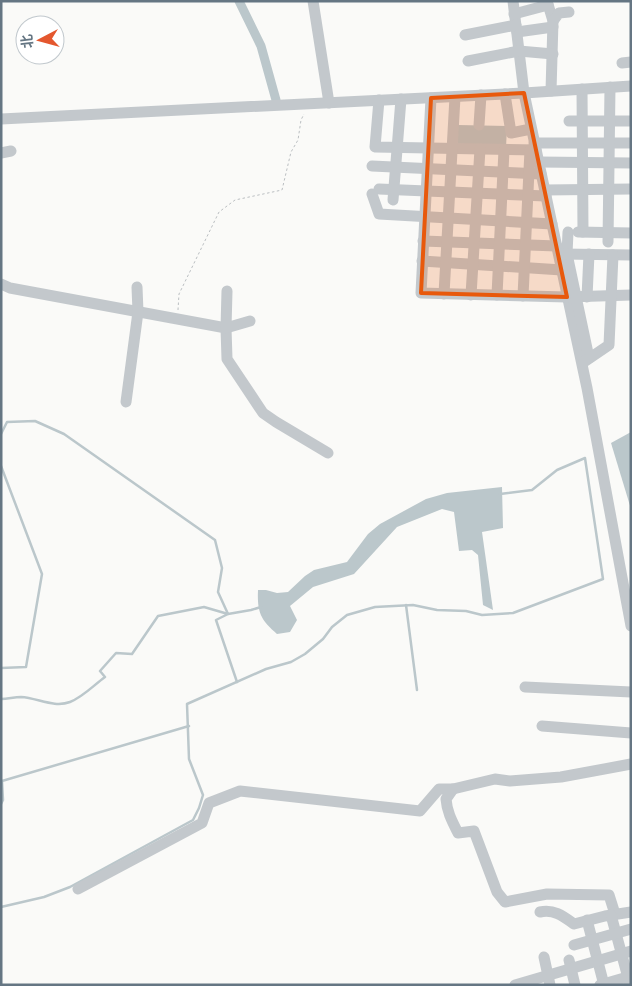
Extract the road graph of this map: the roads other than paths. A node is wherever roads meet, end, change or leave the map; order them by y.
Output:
1 (313, 1) edge
2 (513, 1) edge
3 (547, 3) edge
4 (569, 12) dead end
5 (516, 24) junction
6 (553, 24) junction
7 (465, 35) dead end
8 (519, 51) junction
9 (553, 54) junction
10 (468, 61) dead end
11 (631, 86) edge
12 (610, 87) junction
13 (582, 89) junction
14 (551, 91) junction
15 (524, 93) junction
16 (505, 94) junction
17 (481, 95) junction
18 (455, 97) junction
19 (431, 98) junction
20 (401, 99) junction
21 (379, 100) junction
22 (329, 103) junction
23 (1, 119) edge
24 (569, 121) dead end
25 (583, 121) junction
26 (610, 121) junction
27 (631, 121) edge
28 (479, 124) dead end
29 (531, 129) junction
30 (583, 143) junction
31 (610, 143) junction
32 (631, 143) edge
33 (397, 148) junction
34 (428, 148) junction
35 (534, 148) junction
36 (452, 149) junction
37 (480, 149) junction
38 (504, 150) junction
39 (583, 163) junction
40 (609, 163) junction
41 (631, 163) edge
42 (372, 166) dead end
43 (396, 167) junction
44 (540, 168) junction
45 (427, 169) junction
46 (451, 170) junction
47 (479, 171) junction
48 (503, 172) junction
49 (529, 173) junction
50 (631, 189) edge
51 (583, 190) junction
52 (609, 190) junction
53 (426, 191) junction
54 (450, 192) junction
55 (477, 193) junction
56 (545, 193) junction
57 (502, 194) junction
58 (393, 195) junction
59 (528, 195) junction
60 (425, 217) junction
61 (448, 218) junction
62 (476, 220) junction
63 (501, 221) junction
64 (527, 223) junction
65 (553, 228) junction
66 (568, 232) junction
67 (583, 232) junction
68 (631, 232) edge
69 (608, 237) junction
70 (424, 241) junction
71 (447, 242) junction
72 (474, 243) junction
73 (500, 244) junction
74 (526, 245) junction
75 (561, 251) junction
76 (589, 254) junction
77 (613, 255) junction
78 (631, 255) edge
79 (422, 261) junction
80 (446, 263) junction
81 (473, 264) junction
82 (499, 266) junction
83 (525, 268) junction
84 (562, 270) junction
85 (1, 284) edge
86 (137, 287) dead end
87 (228, 291) dead end
88 (444, 294) junction
89 (471, 294) junction
90 (498, 295) junction
91 (631, 295) edge
92 (523, 296) junction
93 (611, 296) junction
94 (577, 297) junction
95 (138, 312) junction
96 (250, 321) dead end
97 (226, 328) junction
98 (585, 361) junction
99 (126, 402) dead end
100 (328, 453) dead end
101 (631, 626) edge
102 (525, 687) dead end
103 (631, 692) edge
104 (542, 726) dead end
105 (631, 733) edge
106 (631, 764) edge
107 (453, 789) junction
108 (78, 889) dead end
109 (540, 912) dead end
110 (631, 912) edge
111 (613, 914) junction
112 (587, 920) junction
113 (631, 929) edge
114 (616, 934) junction
115 (592, 940) junction
116 (574, 946) dead end
117 (626, 952) edge
118 (544, 957) dead end
119 (598, 961) junction
120 (570, 964) junction
121 (629, 979) edge
122 (549, 980) edge
123 (603, 984) edge
124 (515, 985) edge
125 (575, 985) edge

1 - 22 street
2 - 5 street
3 - 5 street
3 - 6 street
4 - 6 street
5 - 6 street
5 - 7 street
5 - 8 street
6 - 9 street
8 - 9 street
8 - 10 street
8 - 15 street
9 - 14 street
11 - 12 street
12 - 13 street
12 - 26 street
13 - 14 street
13 - 25 street
14 - 15 street
15 - 16 street
15 - 29 street
16 - 17 street
16 - 29 street
17 - 18 street
17 - 28 street
18 - 19 street
18 - 36 street
19 - 20 street
19 - 34 street
20 - 21 street
20 - 33 street
21 - 22 street
21 - 33 street
22 - 23 street
24 - 25 street
25 - 26 street
25 - 30 street
26 - 27 street
26 - 31 street
29 - 35 street
30 - 31 street
30 - 35 street
30 - 39 street
31 - 32 street
31 - 40 street
33 - 34 street
33 - 43 street
34 - 36 street
34 - 45 street
35 - 38 street
35 - 44 street
35 - 49 street
36 - 37 street
36 - 46 street
37 - 38 street
37 - 47 street
38 - 48 street
39 - 40 street
39 - 44 street
39 - 51 street
40 - 41 street
40 - 52 street
42 - 43 street
43 - 45 street
43 - 58 street
44 - 49 street
44 - 56 street
45 - 46 street
45 - 53 street
46 - 47 street
46 - 54 street
47 - 48 street
47 - 55 street
48 - 49 street
48 - 57 street
49 - 59 street
50 - 52 street
51 - 52 street
51 - 56 street
51 - 67 street
52 - 69 street
53 - 54 street
53 - 58 street
53 - 60 street
54 - 55 street
54 - 61 street
55 - 57 street
55 - 62 street
56 - 59 street
56 - 65 street
57 - 59 street
57 - 63 street
58 - 60 street
59 - 64 street
60 - 61 street
60 - 70 street
61 - 62 street
61 - 71 street
62 - 63 street
62 - 72 street
63 - 64 street
63 - 73 street
64 - 65 street
64 - 74 street
65 - 66 street
65 - 75 street
66 - 67 street
66 - 75 street
67 - 69 street
68 - 69 street
70 - 71 street
70 - 79 street
71 - 72 street
71 - 80 street
72 - 73 street
72 - 81 street
73 - 74 street
73 - 82 street
74 - 75 street
74 - 83 street
75 - 76 street
75 - 84 street
75 - 94 street
76 - 77 street
76 - 94 street
77 - 78 street
77 - 93 street
79 - 80 street
79 - 88 street
80 - 81 street
80 - 88 street
81 - 82 street
81 - 89 street
82 - 83 street
82 - 90 street
83 - 84 street
83 - 92 street
84 - 94 street
85 - 95 street
86 - 95 street
87 - 97 street
88 - 89 street
89 - 90 street
90 - 92 street
91 - 93 street
92 - 94 street
93 - 94 street
93 - 98 street
94 - 98 street
95 - 97 street
95 - 99 street
96 - 97 street
97 - 100 street
98 - 101 street
102 - 103 street
104 - 105 street
106 - 107 street
107 - 108 street
107 - 111 street
109 - 112 street
110 - 111 street
111 - 112 street
111 - 114 street
112 - 115 street
113 - 114 street
114 - 115 street
114 - 117 street
115 - 116 street
115 - 119 street
117 - 119 street
117 - 121 street
118 - 122 street
119 - 120 street
119 - 123 street
120 - 122 street
120 - 125 street
121 - 123 street
122 - 124 street

